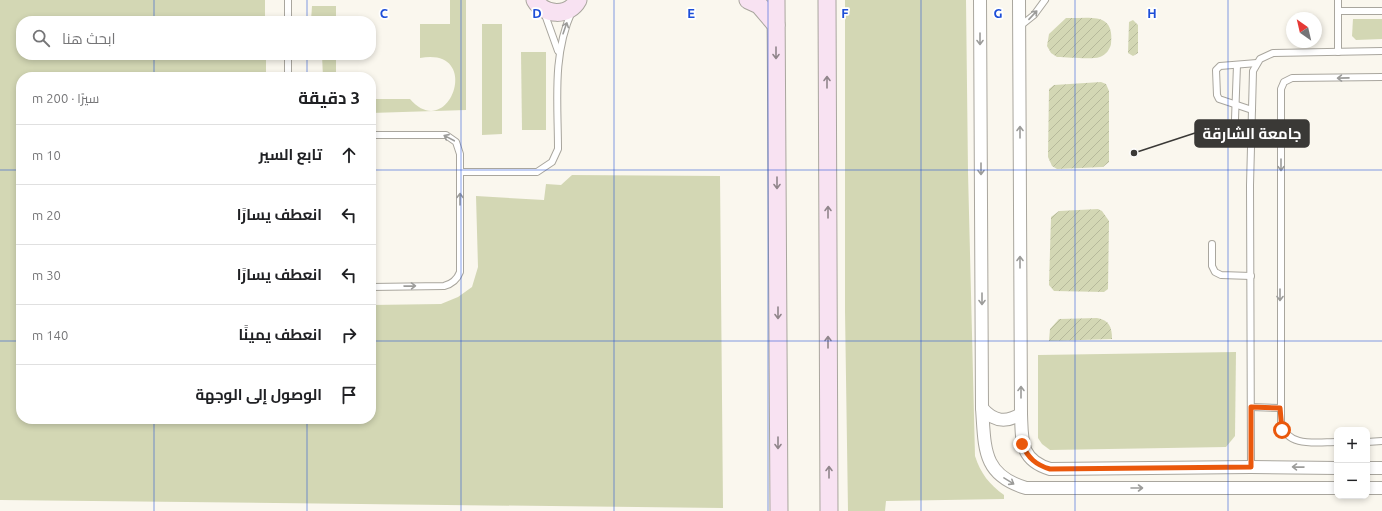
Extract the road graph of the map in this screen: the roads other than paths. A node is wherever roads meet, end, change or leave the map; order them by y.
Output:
1 (288, 0) edge
2 (748, 0) edge
3 (776, 0) edge
4 (827, 0) edge
5 (980, 0) edge
6 (1019, 0) edge
7 (1045, 0) edge
8 (1338, 0) edge
9 (579, 2) edge
10 (538, 4) edge
11 (1338, 11) junction
12 (1382, 11) edge
13 (288, 16) edge
14 (776, 25) junction
15 (1019, 28) junction
16 (1382, 51) edge
17 (559, 52) junction
18 (1338, 52) junction
19 (288, 60) edge
20 (1257, 63) junction
21 (1237, 65) junction
22 (288, 72) edge
23 (1382, 78) edge
24 (1236, 106) junction
25 (1252, 110) junction
26 (1235, 119) dead end
27 (376, 135) edge
28 (460, 172) junction
29 (1212, 244) dead end
30 (1251, 276) junction
31 (376, 287) edge
32 (1251, 407) junction
33 (982, 408) junction
34 (1280, 408) junction
35 (1021, 414) junction
36 (1382, 441) edge
37 (1334, 442) edge
38 (1370, 442) edge
39 (1251, 467) junction
40 (1334, 468) edge
41 (1370, 468) edge
42 (1382, 468) edge
43 (1334, 488) edge
44 (1370, 488) edge
45 (1382, 488) edge
46 (779, 511) edge
47 (829, 511) edge

1 - 13 lane
2 - 14 street
3 - 14 street
47 -> 4 street
5 -> 33 street
6 - 15 street
15 -> 7 lane
8 - 11 lane
9 - 10 street
17 -> 9 lane
10 - 17 lane
11 - 12 lane
11 - 18 lane
14 -> 46 street
35 -> 15 street
16 - 18 lane
17 - 28 lane
18 - 20 lane
19 - 22 lane
20 - 21 lane
20 - 25 lane
21 - 24 lane
21 - 24 lane
23 -> 34 lane
24 - 25 lane
24 - 26 lane
25 - 30 lane
28 -> 27 lane
31 -> 28 lane
29 - 30 lane
30 - 32 lane
32 - 34 lane
32 - 39 lane
33 - 35 street
33 -> 43 street
34 - 37 lane
35 - 39 street
36 - 38 lane
40 -> 39 street
41 - 42 street
44 - 45 street

